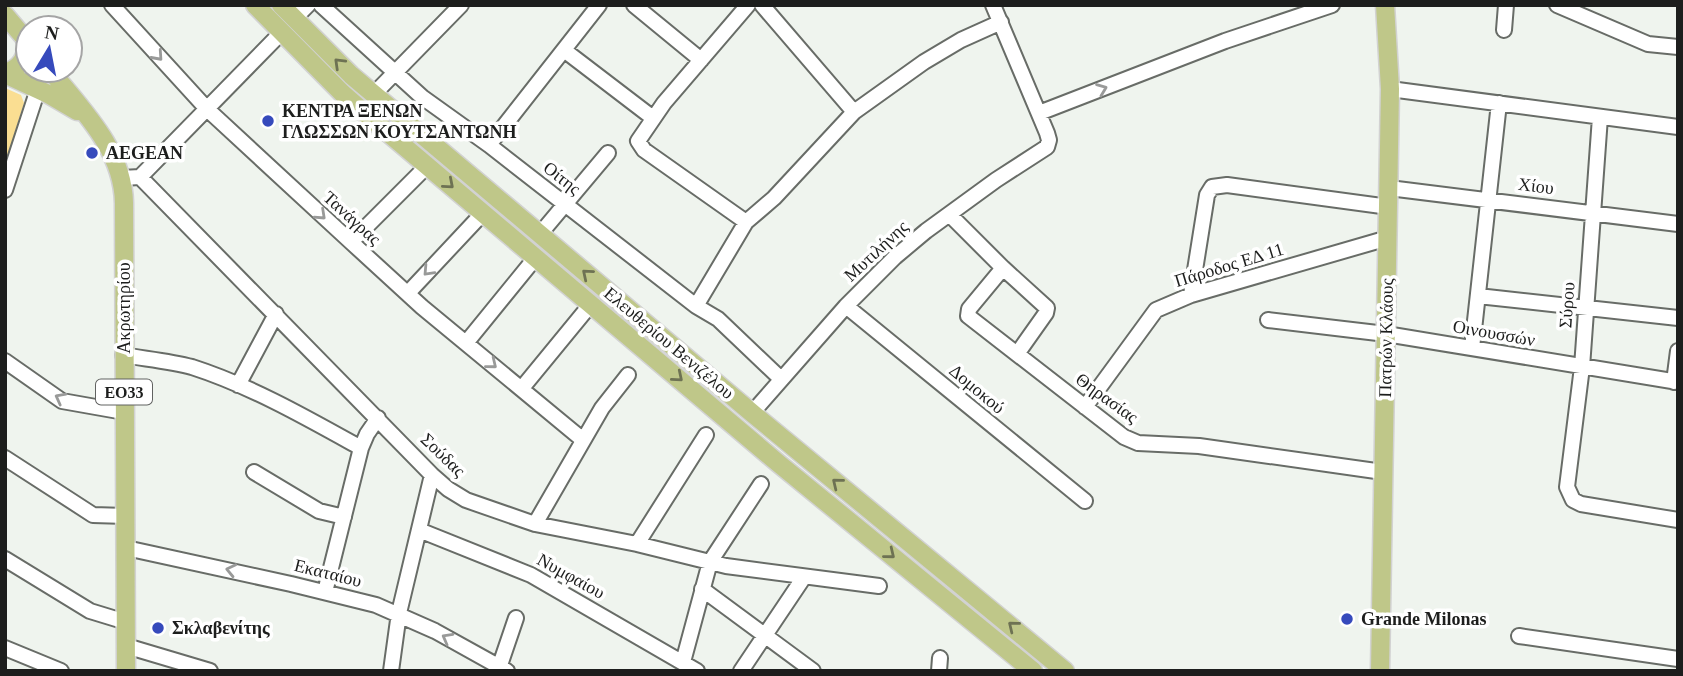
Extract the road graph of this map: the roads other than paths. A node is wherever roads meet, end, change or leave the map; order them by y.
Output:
1 (112, 5) edge
2 (255, 5) edge
3 (281, 5) edge
4 (308, 5) edge
5 (321, 5) edge
6 (461, 5) edge
7 (599, 5) edge
8 (634, 5) edge
9 (748, 5) edge
10 (762, 5) edge
11 (993, 5) edge
12 (1332, 5) edge
13 (1385, 5) edge
14 (1506, 5) edge
15 (1558, 5) edge
16 (294, 19) junction
17 (1000, 22) junction
18 (1504, 30) dead end
19 (281, 33) junction
20 (1678, 47) edge
21 (564, 50) junction
22 (701, 60) junction
23 (394, 73) junction
24 (5, 74) edge
25 (61, 84) edge
26 (38, 89) junction
27 (1390, 89) junction
28 (374, 94) junction
29 (1499, 103) junction
30 (207, 108) junction
31 (854, 112) junction
32 (1039, 113) junction
33 (1600, 117) junction
34 (653, 118) junction
35 (91, 122) junction
36 (1678, 127) edge
37 (489, 145) junction
38 (608, 153) dead end
39 (428, 166) junction
40 (131, 178) junction
41 (1389, 188) junction
42 (5, 190) edge
43 (1489, 200) junction
44 (565, 204) junction
45 (1388, 207) junction
46 (1591, 212) junction
47 (483, 213) junction
48 (949, 214) junction
49 (746, 222) junction
50 (1678, 224) edge
51 (540, 234) junction
52 (1388, 238) junction
53 (351, 242) junction
54 (536, 257) junction
55 (1003, 268) junction
56 (408, 293) junction
57 (1191, 295) junction
58 (1478, 296) junction
59 (591, 304) junction
60 (696, 306) junction
61 (846, 306) junction
62 (1587, 309) junction
63 (276, 314) junction
64 (1678, 318) edge
65 (1268, 320) dead end
66 (1386, 334) junction
67 (466, 343) junction
68 (1472, 348) junction
69 (1678, 351) edge
70 (1017, 354) junction
71 (123, 355) junction
72 (5, 361) edge
73 (1582, 368) junction
74 (628, 375) dead end
75 (781, 379) junction
76 (1676, 382) edge
77 (238, 385) junction
78 (522, 388) junction
79 (1085, 407) junction
80 (124, 412) junction
81 (752, 413) junction
82 (378, 418) junction
83 (706, 435) dead end
84 (583, 440) junction
85 (362, 448) junction
86 (5, 458) edge
87 (254, 472) dead end
88 (1383, 472) junction
89 (432, 475) junction
90 (761, 484) dead end
91 (1085, 501) dead end
92 (126, 516) junction
93 (344, 517) junction
94 (1678, 520) edge
95 (535, 524) junction
96 (419, 530) junction
97 (637, 544) junction
98 (126, 548) junction
99 (5, 559) edge
100 (710, 562) junction
101 (804, 577) junction
102 (878, 586) dead end
103 (702, 589) junction
104 (324, 592) junction
105 (399, 614) junction
106 (516, 618) dead end
107 (126, 622) junction
108 (765, 635) junction
109 (1519, 636) dead end
110 (126, 646) junction
111 (5, 648) edge
112 (1678, 659) edge
113 (683, 662) junction
114 (502, 670) edge
115 (61, 671) edge
116 (126, 671) edge
117 (210, 671) edge
118 (391, 671) edge
119 (697, 671) edge
120 (741, 671) edge
121 (813, 671) edge
122 (1032, 671) edge
123 (1065, 671) edge
124 (1380, 671) edge

1 -> 30 street, Τανάγρας
2 - 19 main road, Ελευθερίου Βενιζέλου
3 - 16 main road, Ελευθερίου Βενιζέλου
4 - 16 street
5 - 23 street, Οίτης
6 - 23 street
7 - 21 street
8 - 22 street
9 - 22 street
10 - 31 street
11 - 17 street
32 -> 12 street
13 - 27 main road, Πατρών Κλάους
14 - 18 street
15 - 20 street
28 -> 16 main road, Ελευθερίου Βενιζέλου
17 - 31 street
17 - 32 street
19 - 30 street
19 - 39 main road, Ελευθερίου Βενιζέλου
21 - 34 street
21 - 37 street
22 - 34 street
23 - 28 street
23 - 37 street, Οίτης
24 - 26 main road, ΕΟ33
25 - 35 main road, ΕΟ33
26 - 35 main road, ΕΟ33
26 - 42 street
27 - 29 street
27 - 41 main road, Πατρών Κλάους
28 - 51 main road, Ελευθερίου Βενιζέλου
29 - 33 street
29 - 43 street
30 - 40 street
30 -> 53 street, Τανάγρας
31 - 49 street
32 - 48 street, Μυτιλήνης
33 - 36 street
33 - 46 street, Σύρου
34 - 49 street
35 - 40 main road, Ακρωτηρίου / ΕΟ33
37 - 44 street, Οίτης
38 - 44 street
39 -> 47 main road, Ελευθερίου Βενιζέλου
39 - 53 street
40 - 63 street, Σούδας
40 - 71 main road, Ακρωτηρίου / ΕΟ33
41 - 43 street, Χίου
41 - 45 main road, Πατρών Κλάους
43 - 46 street, Χίου
43 - 58 street
44 - 51 street
44 - 60 street, Οίτης
45 - 52 main road, Πατρών Κλάους
45 - 57 street
46 - 50 street, Χίου
46 - 62 street, Σύρου
47 - 54 main road, Ελευθερίου Βενιζέλου
47 -> 56 street
48 - 55 street
48 - 61 street, Μυτιλήνης
49 - 60 street
81 -> 51 main road, Ελευθερίου Βενιζέλου
52 - 57 street, Πάροδος ΕΔ 11
52 - 66 main road, Πατρών Κλάους
53 - 56 street, Τανάγρας
54 - 59 main road, Ελευθερίου Βενιζέλου
54 - 67 street
55 - 70 street
55 - 70 street, Θηρασίας
56 - 67 street, Τανάγρας
57 - 79 street, Πάροδος ΕΔ 11
58 - 62 street
58 - 68 street
59 - 78 street
59 -> 122 main road, Ελευθερίου Βενιζέλου
60 - 75 street, Οίτης
61 - 75 street, Μυτιλήνης
61 - 91 street, Δομοκού
62 - 64 street
62 - 73 street, Σύρου
63 - 77 street
63 - 82 street, Σούδας
65 - 66 street, Οινουσσών
66 - 68 street, Οινουσσών
66 - 88 main road, Πατρών Κλάους
67 -> 78 street, Τανάγρας
68 - 73 street, Οινουσσών
69 - 76 street
70 - 79 street, Θηρασίας
71 - 77 street
71 - 80 main road, Ακρωτηρίου / ΕΟ33
80 -> 72 street
73 - 76 street, Οινουσσών
73 - 94 street, Σύρου
74 - 84 street
75 - 81 street, Μυτιλήνης
77 - 85 street
78 - 84 street, Τανάγρας
79 - 88 street, Θηρασίας
80 - 92 main road, Ακρωτηρίου / ΕΟ33
123 -> 81 main road, Ελευθερίου Βενιζέλου
82 - 85 street
82 - 89 street, Σούδας
83 - 97 street
84 - 95 street
85 - 93 street
86 - 92 street
87 - 93 street
88 - 124 main road, Πατρών Κλάους
89 - 95 street, Σούδας
89 - 96 street
90 - 100 street
92 - 98 main road, Ακρωτηρίου / ΕΟ33
93 - 104 street
95 - 97 street, Σούδας
96 - 105 street
96 - 113 street, Νυμφαίου
97 - 100 street, Σούδας
104 -> 98 street, Εκαταίου
98 - 107 main road, Ακρωτηρίου / ΕΟ33
99 - 107 street
100 - 101 street, Σούδας
100 - 103 street
101 - 102 street, Σούδας
101 - 108 street
103 - 108 street
103 - 113 street
104 - 105 street, Εκαταίου
114 -> 105 street, Εκαταίου
105 - 118 street
106 - 114 street
107 - 110 main road, Ακρωτηρίου / ΕΟ33
108 - 120 street
108 - 121 street
109 - 112 street
110 - 116 main road, Ακρωτηρίου / ΕΟ33
110 - 117 street
111 - 115 street
113 - 119 street, Νυμφαίου

